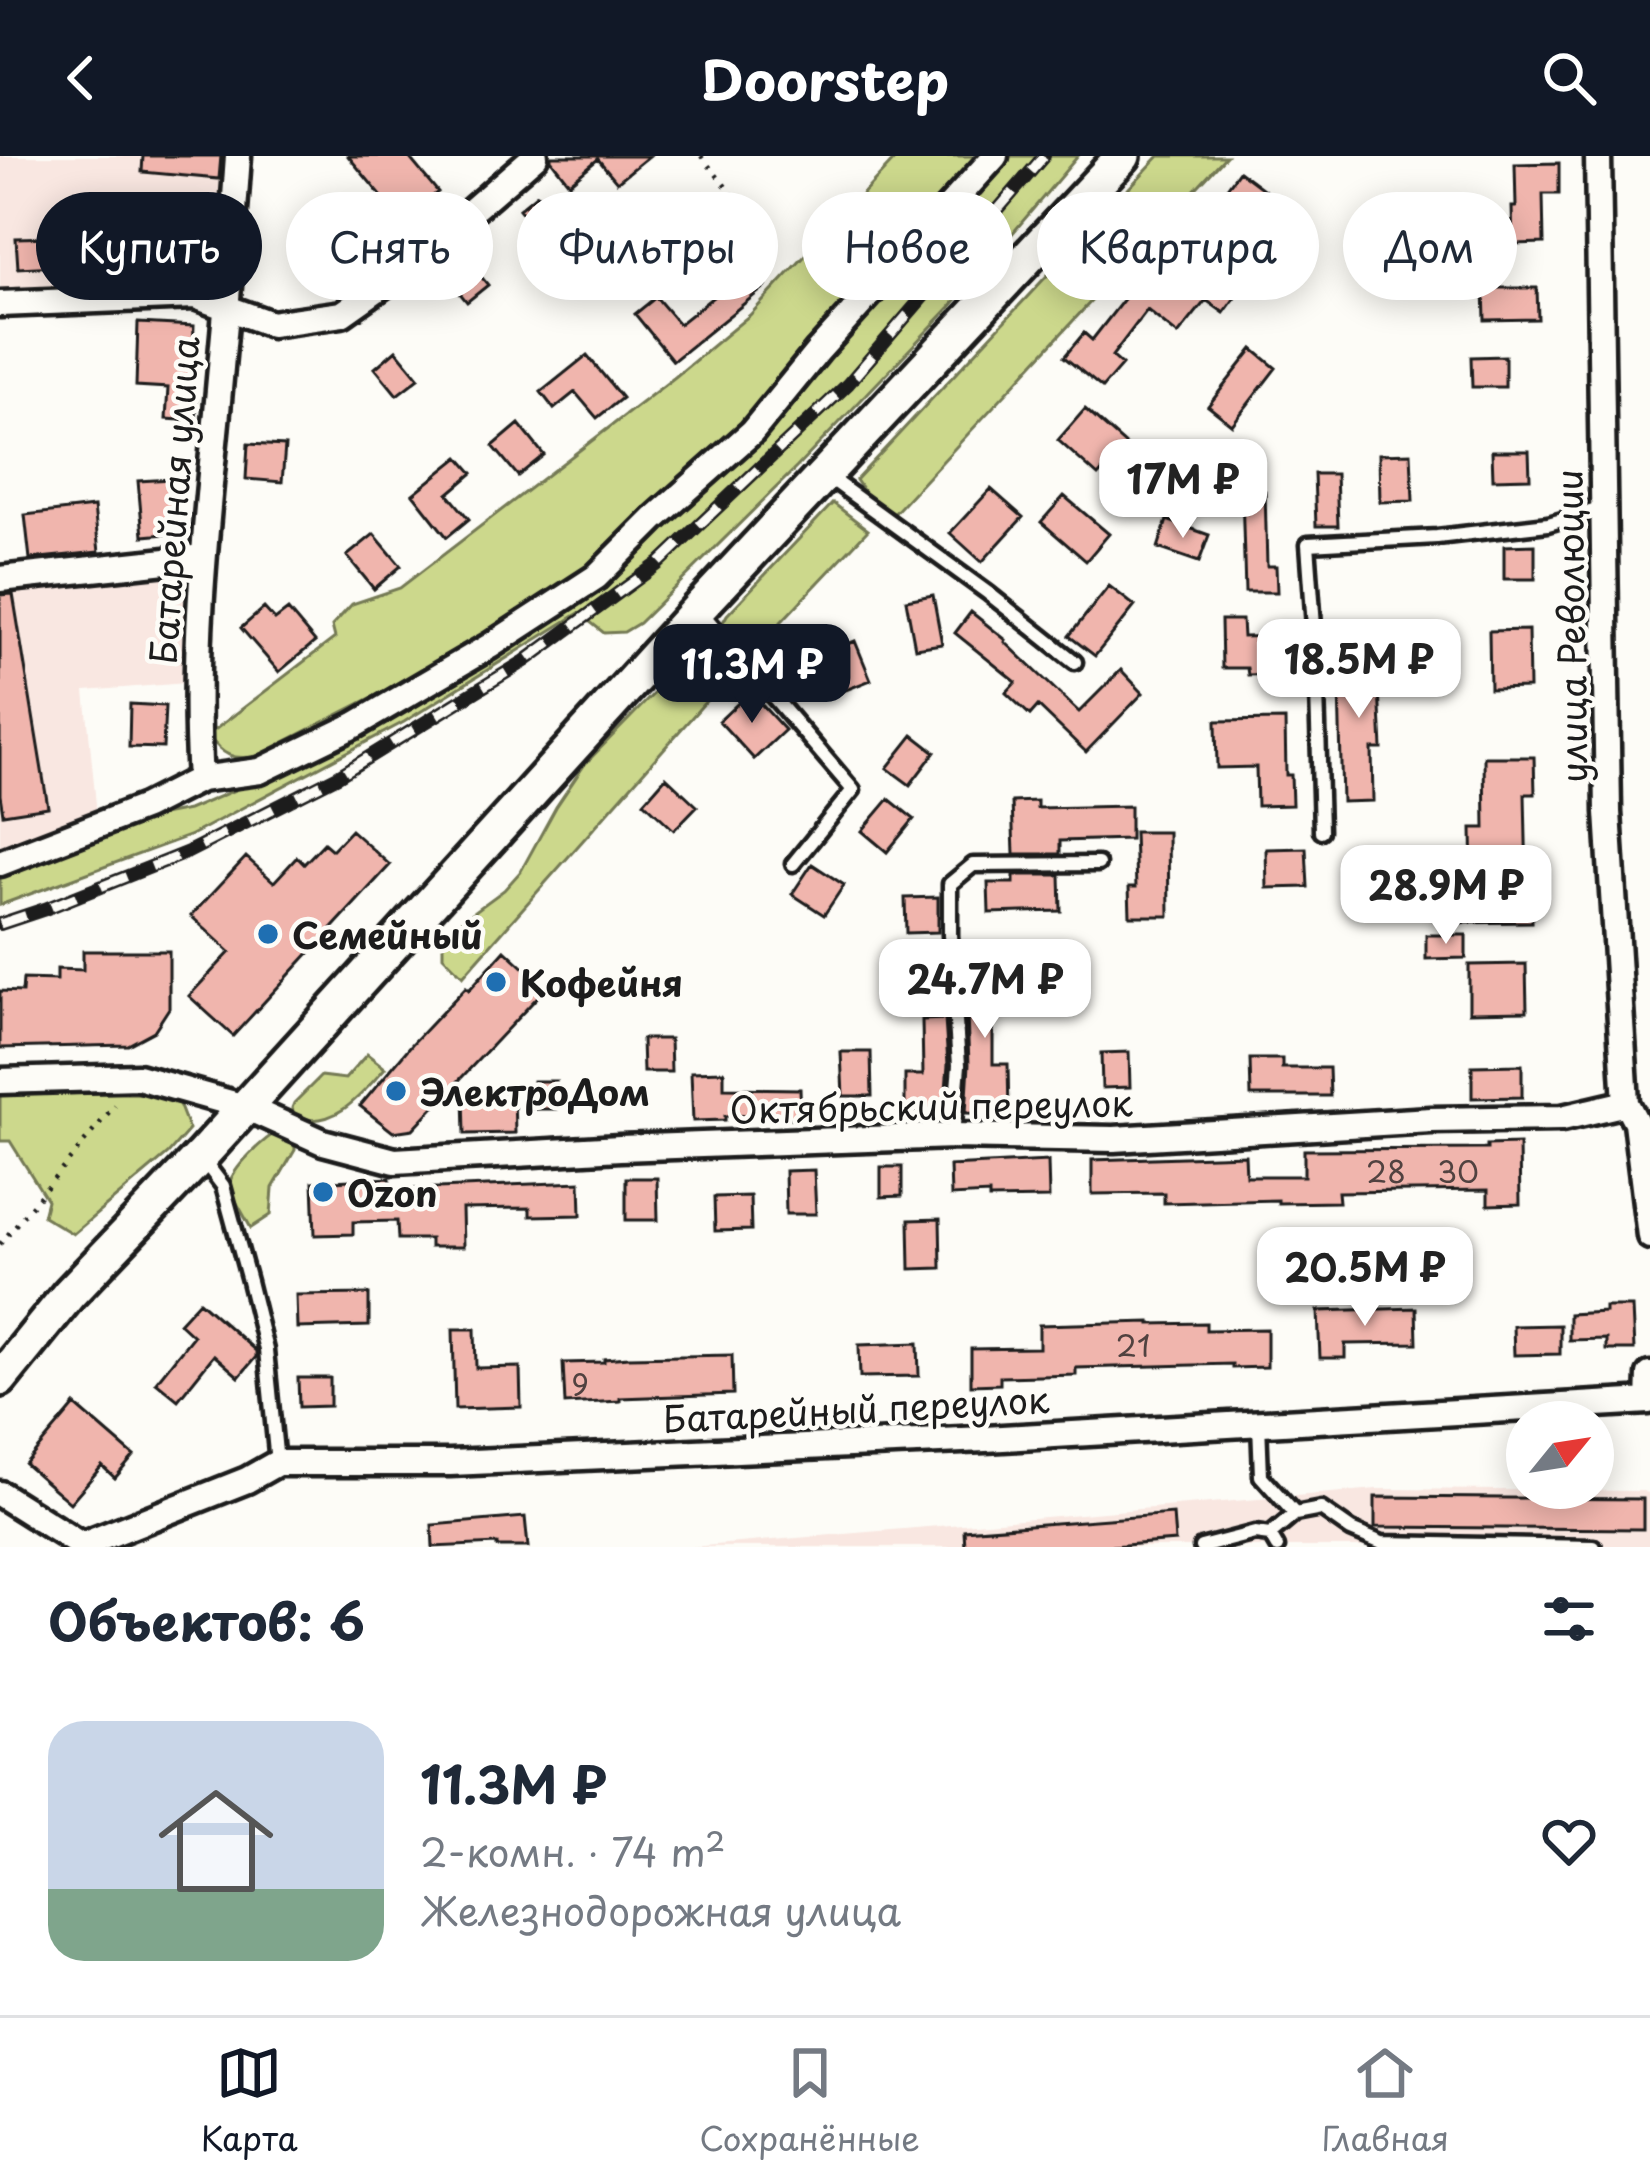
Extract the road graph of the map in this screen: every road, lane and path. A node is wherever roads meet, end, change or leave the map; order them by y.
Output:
1 (238, 156) edge
2 (535, 156) edge
3 (701, 156) edge
4 (995, 156) edge
5 (1124, 156) edge
6 (1598, 156) edge
7 (730, 192) edge
8 (0, 304) edge
9 (227, 309) junction
10 (825, 475) junction
11 (1605, 508) junction
12 (203, 556) junction
13 (0, 578) edge
14 (698, 609) junction
15 (1075, 662) dead end
16 (200, 779) junction
17 (1322, 831) dead end
18 (0, 863) edge
19 (793, 864) dead end
20 (1098, 864) dead end
21 (138, 1077) junction
22 (0, 1081) edge
23 (1626, 1103) junction
24 (245, 1107) junction
25 (953, 1136) junction
26 (201, 1156) junction
27 (1650, 1236) edge
28 (0, 1244) edge
29 (1650, 1375) edge
30 (0, 1379) edge
31 (1649, 1401) edge
32 (1650, 1413) edge
33 (1259, 1423) junction
34 (278, 1462) junction
35 (0, 1494) edge
36 (1295, 1514) junction
37 (1273, 1541) edge
38 (84, 1546) edge
39 (1201, 1547) edge
40 (1594, 1547) edge

1 - 9 street, Батарейная улица
2 - 9 street
3 - 7 path
4 - 16 street
5 - 10 main road
6 - 11 street, улица Революции
8 - 9 street
9 - 12 street, Батарейная улица
10 - 14 main road
10 - 15 lane
11 - 17 lane
11 - 23 street, улица Революции
12 - 13 street
12 - 16 street, Батарейная улица
14 - 19 lane
14 - 24 main road
16 - 18 street
20 - 25 lane
21 - 22 street, Октябрьский переулок
21 - 24 street, Октябрьский переулок
21 - 28 path
23 - 25 street, Октябрьский переулок
23 - 27 street, улица Революции
24 - 25 street, Октябрьский переулок
24 - 26 main road
26 - 30 main road
26 - 34 lane
29 - 31 street
31 - 32 lane
31 - 33 street, Батарейный переулок
33 - 34 street, Батарейный переулок
33 - 36 lane
34 - 38 street, Батарейный переулок
35 - 38 street
36 - 37 lane
36 - 40 lane
37 - 39 lane

